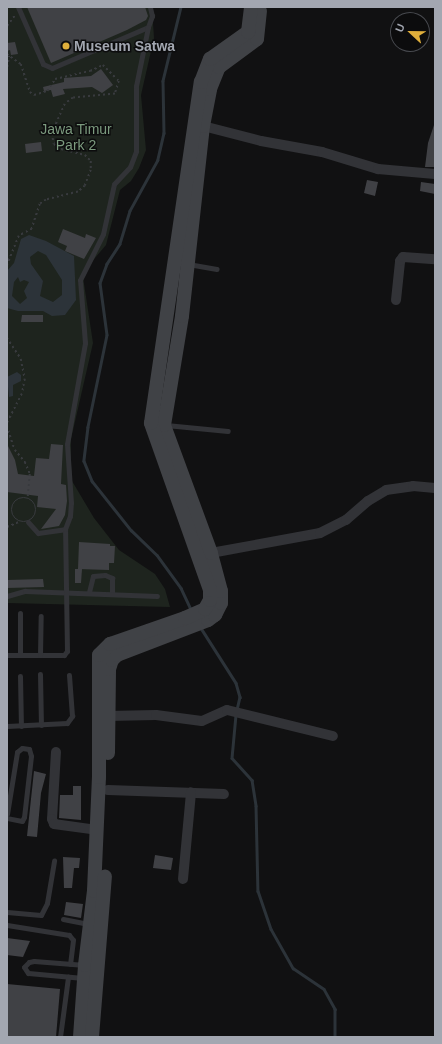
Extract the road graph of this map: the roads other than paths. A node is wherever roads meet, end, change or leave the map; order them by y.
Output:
1 (150, 7) edge
2 (251, 7) edge
3 (260, 7) edge
4 (19, 8) edge
5 (148, 27) junction
6 (203, 126) junction
7 (435, 174) edge
8 (188, 205) junction
9 (185, 227) junction
10 (435, 259) edge
11 (187, 264) junction
12 (217, 270) dead end
13 (396, 300) dead end
14 (158, 427) junction
15 (228, 431) dead end
16 (435, 488) edge
17 (28, 522) road end
18 (65, 529) junction
19 (211, 553) junction
20 (67, 592) junction
21 (89, 592) junction
22 (112, 593) junction
23 (7, 596) edge
24 (157, 596) dead end
25 (20, 613) dead end
26 (207, 614) junction
27 (41, 616) dead end
28 (187, 624) junction
29 (7, 655) edge
30 (20, 655) junction
31 (40, 655) junction
32 (40, 674) dead end
33 (69, 675) dead end
34 (20, 676) dead end
35 (108, 716) junction
36 (7, 726) edge
37 (21, 726) junction
38 (41, 726) junction
39 (333, 736) dead end
40 (56, 752) dead end
41 (108, 790) junction
42 (191, 792) junction
43 (224, 794) dead end
44 (7, 814) edge
45 (7, 818) edge
46 (97, 830) junction
47 (54, 861) dead end
48 (100, 873) junction
49 (183, 879) dead end
50 (7, 912) edge
51 (63, 919) dead end
52 (90, 924) junction
53 (7, 925) edge
54 (70, 964) junction
55 (91, 972) junction
56 (68, 976) junction
57 (60, 1037) edge
58 (80, 1037) edge
59 (92, 1037) edge

1 - 5 lane
2 - 8 street
3 - 6 street
4 - 5 lane
5 - 18 lane
6 - 7 street
6 - 8 street
8 - 9 street
9 - 11 street
9 - 14 street
10 - 13 street
11 - 12 lane
11 - 14 street
14 - 15 lane
14 - 19 street
14 - 26 street
16 - 19 street
17 - 18 lane
18 - 20 lane
19 - 26 street
20 - 21 lane
20 - 23 lane
20 - 31 lane
21 - 22 lane
21 - 22 lane
22 - 24 lane
25 - 30 lane
26 - 28 street
27 - 31 lane
28 - 35 street
28 - 46 street
29 - 30 lane
30 - 31 lane
32 - 38 lane
33 - 38 lane
34 - 37 lane
35 - 39 street
35 - 41 street
36 - 37 lane
37 - 38 lane
40 - 46 street
41 - 42 street
41 - 48 street
42 - 43 street
42 - 49 street
44 - 45 lane
46 - 48 street
47 - 50 lane
48 - 52 street
48 - 55 street
51 - 52 lane
52 - 55 street
53 - 54 lane
54 - 55 lane
54 - 56 lane
55 - 56 lane
55 - 58 street
55 - 59 street
56 - 57 lane

